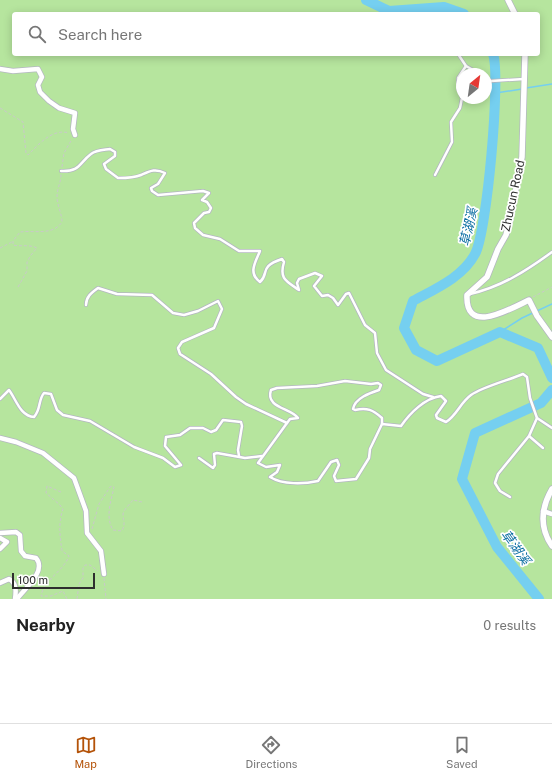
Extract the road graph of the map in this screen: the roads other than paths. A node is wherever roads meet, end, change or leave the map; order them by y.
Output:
1 (508, 0) edge
2 (514, 12) edge
3 (459, 56) edge
4 (525, 56) edge
5 (466, 66) junction
6 (470, 68) edge
7 (0, 69) edge
8 (492, 81) edge
9 (524, 82) junction
10 (75, 135) road end
11 (61, 170) road end
12 (435, 175) dead end
13 (552, 252) edge
14 (467, 295) junction
15 (86, 305) dead end
16 (552, 337) edge
17 (434, 397) junction
18 (0, 399) edge
19 (537, 418) junction
20 (287, 423) junction
21 (382, 424) junction
22 (552, 428) edge
23 (529, 436) junction
24 (0, 438) edge
25 (543, 448) dead end
26 (239, 456) junction
27 (263, 456) junction
28 (198, 458) dead end
29 (552, 489) edge
30 (510, 497) dead end
31 (543, 510) junction
32 (552, 514) edge
33 (0, 533) edge
34 (0, 538) edge
35 (552, 546) edge
36 (0, 549) edge
37 (104, 574) road end
38 (0, 583) edge
39 (16, 599) edge

1 - 2 street
3 - 5 lane
4 - 9 street, Zhucun Road
5 - 6 lane
5 - 12 lane
7 - 10 street
8 - 9 lane
9 - 14 street, Zhucun Road
11 - 17 lane
13 - 14 lane
14 - 16 street
15 - 20 lane
17 - 19 lane
17 - 21 lane
18 - 26 lane
19 - 22 lane
19 - 23 lane
20 - 21 lane
20 - 27 lane
21 - 27 lane
23 - 25 lane
23 - 30 lane
24 - 37 street
26 - 27 lane
26 - 28 lane
29 - 31 street
31 - 32 street
31 - 35 street
33 - 39 street
34 - 36 street
38 - 39 street

